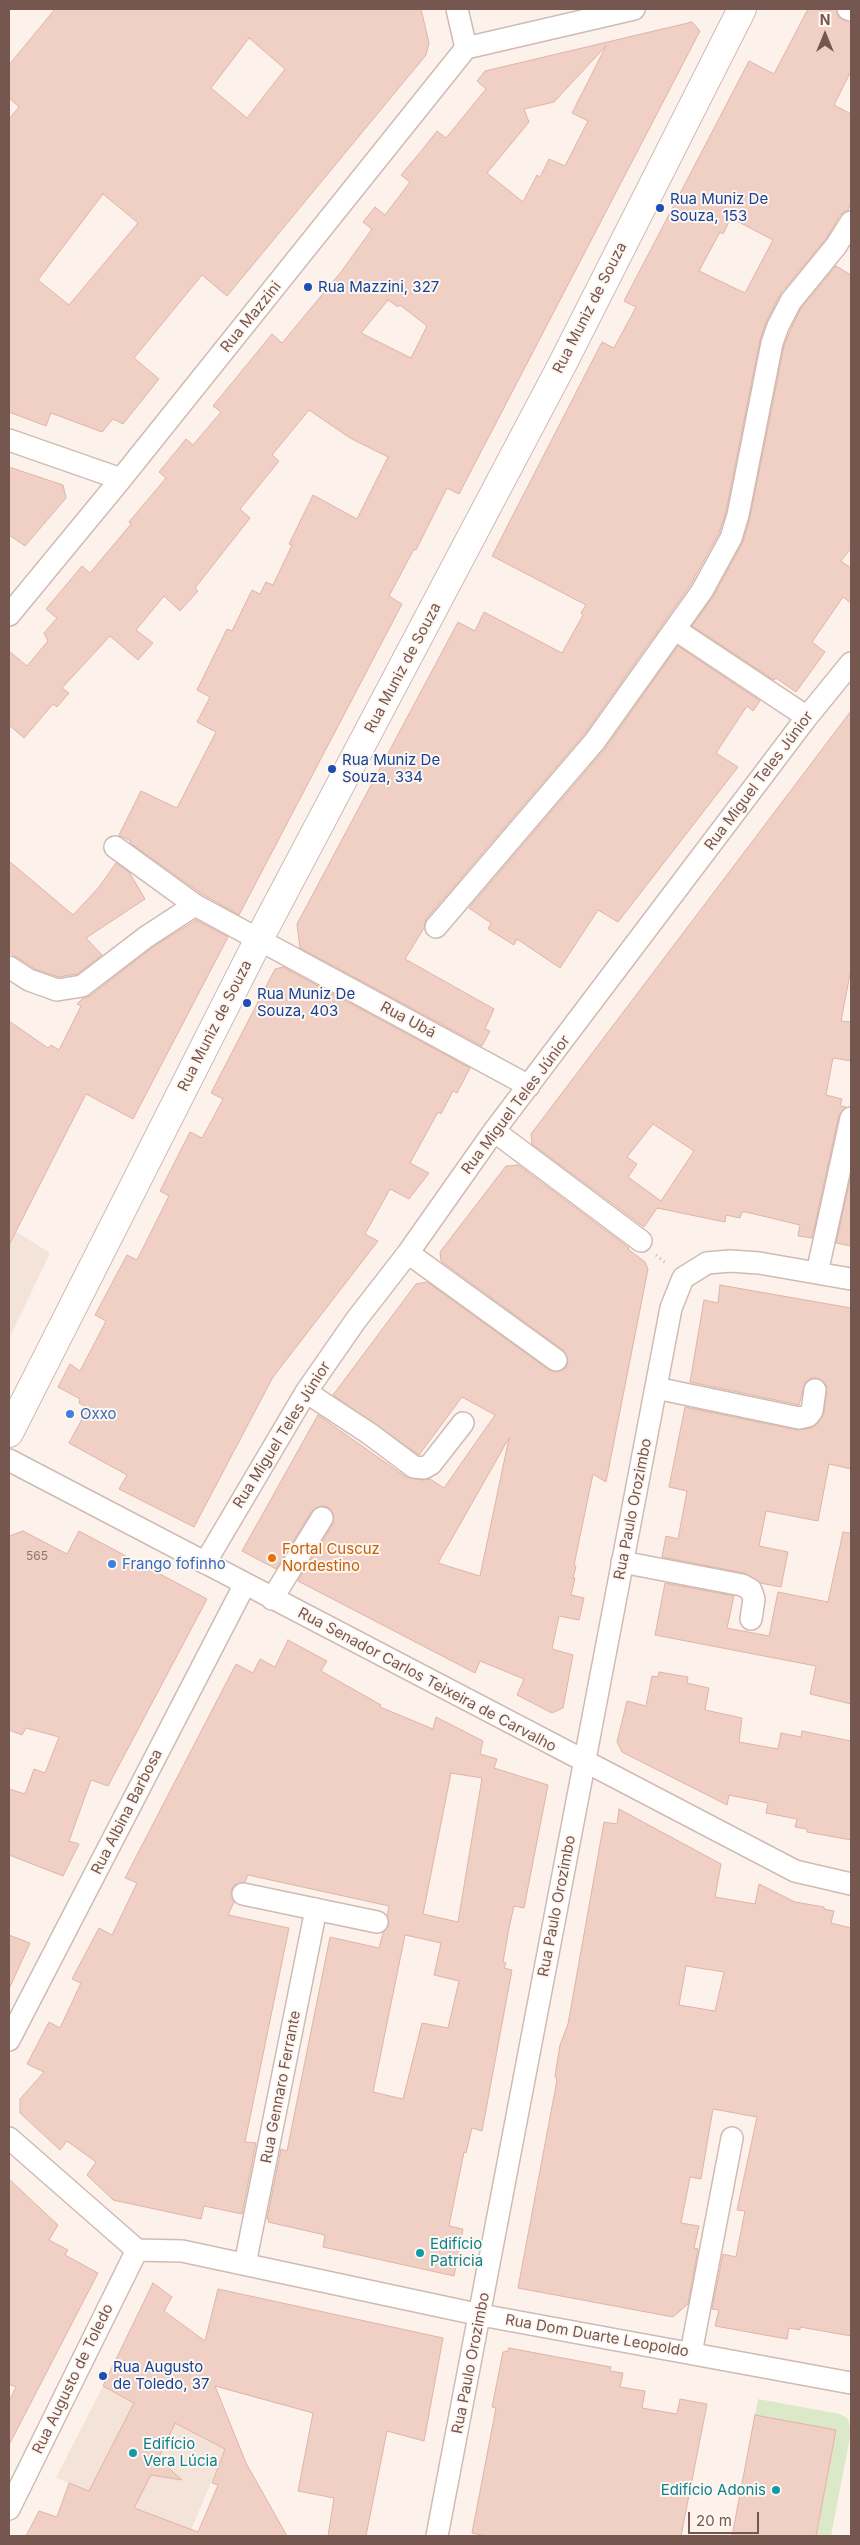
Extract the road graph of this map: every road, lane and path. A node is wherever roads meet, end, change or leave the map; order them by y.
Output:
1 (457, 9) edge
2 (634, 9) edge
3 (742, 9) edge
4 (466, 48) junction
5 (851, 222) edge
6 (9, 440) edge
7 (122, 480) junction
8 (9, 615) edge
9 (676, 630) junction
10 (851, 663) edge
11 (807, 717) junction
12 (115, 847) dead end
13 (195, 905) junction
14 (436, 927) dead end
15 (259, 940) junction
16 (9, 967) edge
17 (529, 1086) junction
18 (851, 1118) edge
19 (494, 1131) junction
20 (641, 1241) joint
21 (408, 1253) junction
22 (817, 1273) junction
23 (683, 1278) junction
24 (851, 1279) edge
25 (556, 1360) dead end
26 (656, 1388) junction
27 (815, 1390) dead end
28 (306, 1392) junction
29 (464, 1424) dead end
30 (9, 1433) edge
31 (9, 1460) edge
32 (322, 1518) dead end
33 (622, 1562) junction
34 (205, 1563) junction
35 (245, 1584) junction
36 (272, 1599) junction
37 (751, 1619) dead end
38 (584, 1762) junction
39 (851, 1884) edge
40 (243, 1894) dead end
41 (316, 1909) junction
42 (377, 1922) dead end
43 (9, 2040) edge
44 (9, 2138) edge
45 (732, 2138) dead end
46 (137, 2250) junction
47 (245, 2264) junction
48 (480, 2315) junction
49 (691, 2353) junction
50 (851, 2383) edge
51 (9, 2509) edge
52 (437, 2536) edge

1 - 4 street
2 - 4 street
3 - 15 street, Rua Muniz de Souza
4 - 7 street, Rua Mazzini
5 - 9 street
6 - 7 street
7 - 8 street, Rua Mazzini
9 - 11 street
9 - 14 street
10 - 11 street, Rua Miguel Teles Júnior
11 - 17 street, Rua Miguel Teles Júnior
12 - 13 street, Rua Ubá
13 - 15 street, Rua Ubá
13 - 16 street
15 - 17 street, Rua Ubá
15 - 30 street, Rua Muniz de Souza
17 - 19 street, Rua Miguel Teles Júnior
18 - 22 street
19 - 20 street
19 - 21 street, Rua Miguel Teles Júnior
20 - 23 path
21 - 25 street
21 - 28 street, Rua Miguel Teles Júnior
22 - 23 street
22 - 24 street
23 - 26 street, Rua Paulo Orozimbo
26 - 27 street
26 - 33 street, Rua Paulo Orozimbo
28 - 29 street
28 - 34 street, Rua Miguel Teles Júnior
31 - 34 street, Rua Senador Carlos Teixeira de Carvalho
32 - 36 street
33 - 37 street
33 - 38 street, Rua Paulo Orozimbo
34 - 35 street, Rua Senador Carlos Teixeira de Carvalho
35 - 36 street, Rua Senador Carlos Teixeira de Carvalho
35 - 43 street, Rua Albina Barbosa
36 - 38 street, Rua Senador Carlos Teixeira de Carvalho
38 - 39 street, Rua Senador Carlos Teixeira de Carvalho
38 - 48 street, Rua Paulo Orozimbo
40 - 41 street
41 - 42 street
41 - 47 street, Rua Gennaro Ferrante
44 - 46 street
45 - 49 street
46 - 47 street, Rua Dom Duarte Leopoldo
46 - 51 street, Rua Augusto de Toledo
47 - 48 street, Rua Dom Duarte Leopoldo
48 - 49 street, Rua Dom Duarte Leopoldo
48 - 52 street, Rua Paulo Orozimbo
49 - 50 street, Rua Dom Duarte Leopoldo

